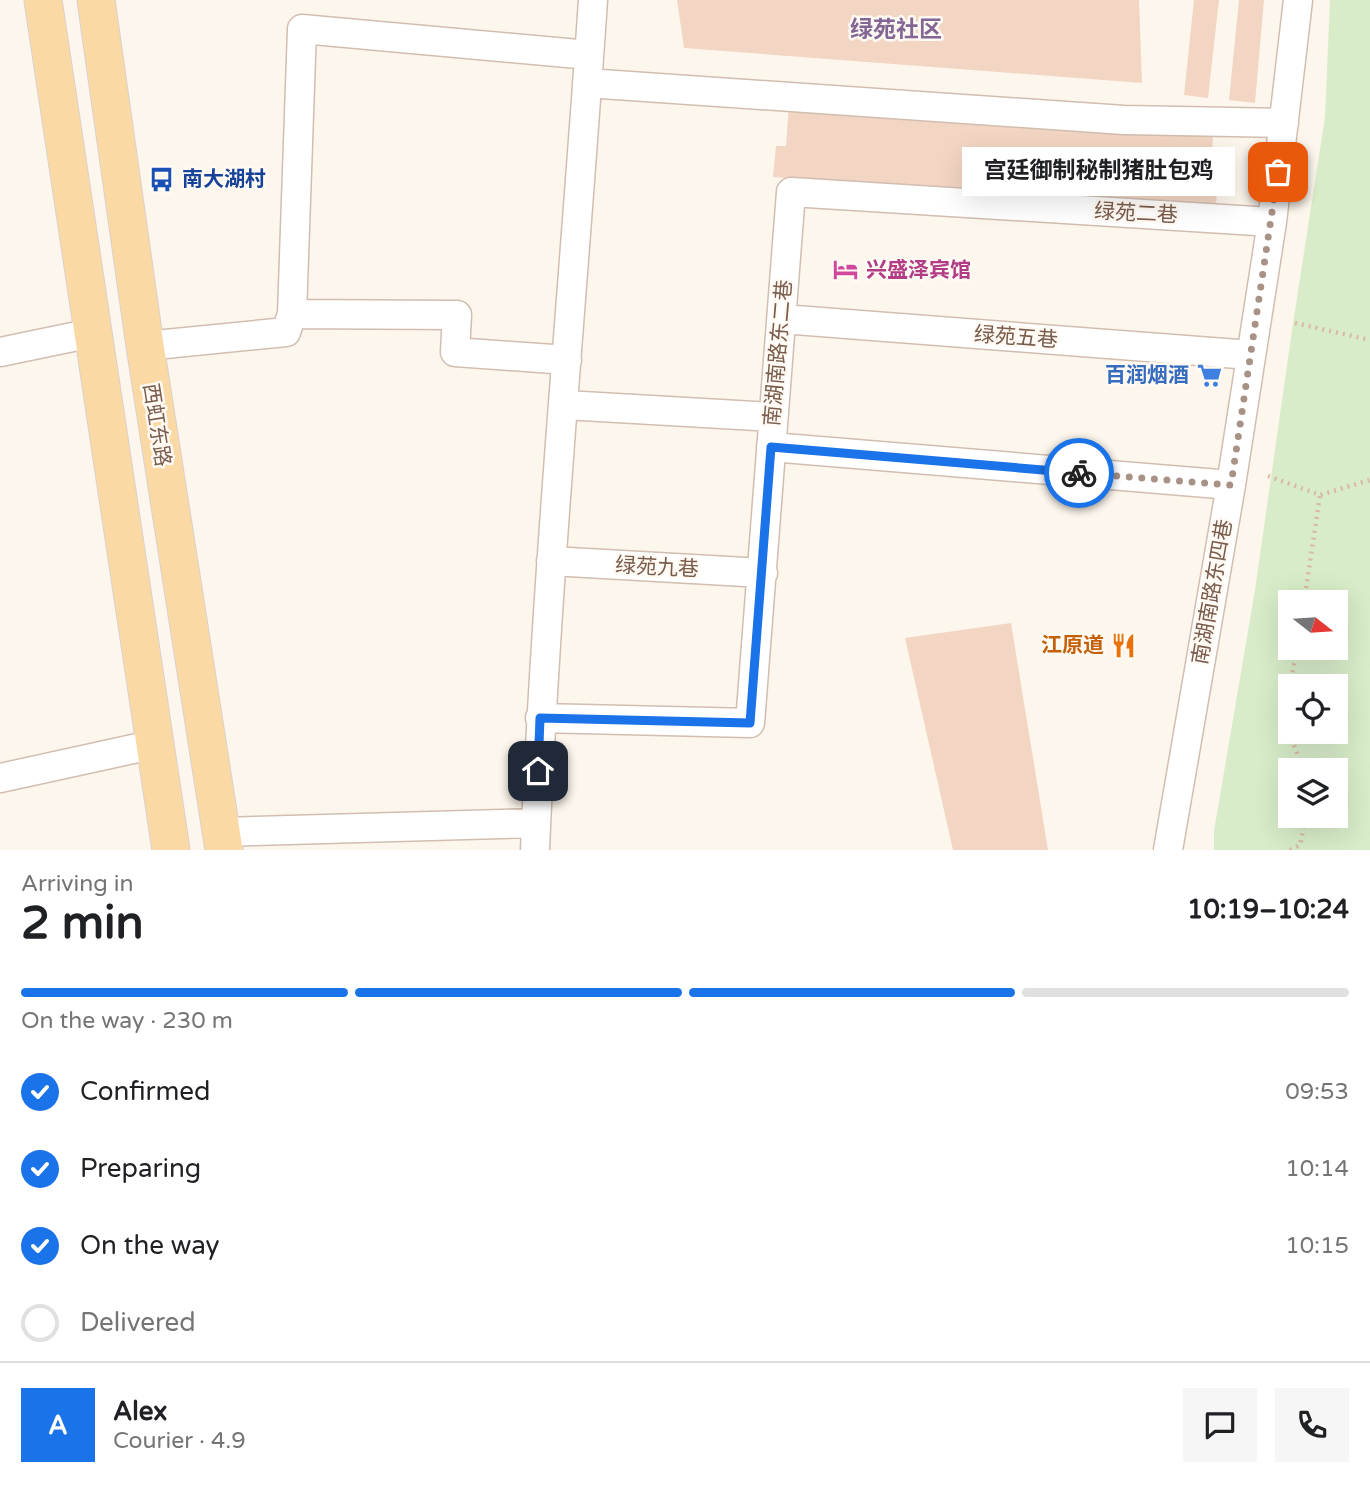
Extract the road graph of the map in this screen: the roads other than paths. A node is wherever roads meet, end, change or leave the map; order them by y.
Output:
1 (43, 0) edge
2 (96, 0) edge
3 (593, 0) edge
4 (1298, 0) edge
5 (588, 69) junction
6 (1284, 123) junction
7 (791, 192) joint
8 (1272, 222) junction
9 (292, 314) junction
10 (782, 318) junction
11 (92, 334) junction
12 (145, 346) junction
13 (0, 352) edge
14 (1251, 355) junction
15 (567, 360) junction
16 (565, 405) junction
17 (773, 417) junction
18 (771, 447) junction
19 (1231, 485) junction
20 (551, 561) junction
21 (763, 573) junction
22 (540, 718) junction
23 (156, 744) junction
24 (0, 778) edge
25 (535, 837) edge
26 (223, 841) edge
27 (171, 850) edge
28 (1168, 850) edge

1 - 11 main road
2 - 12 main road, 西虹东路
3 - 5 street
4 - 6 street, 南湖南路东四巷
5 - 6 street
5 - 9 street
5 - 15 street
6 - 8 street, 南湖南路东四巷
7 - 8 street, 绿苑二巷
7 - 10 street, 南湖南路东二巷
8 - 14 street, 南湖南路东四巷
9 - 12 street
9 - 15 street
10 - 14 street, 绿苑五巷
10 - 17 street, 南湖南路东二巷
11 - 13 street
11 - 23 main road
12 - 26 main road, 西虹东路
14 - 19 street, 南湖南路东四巷
15 - 16 street
16 - 17 street
16 - 20 street
17 - 18 street, 南湖南路东二巷
18 - 19 street
18 - 21 street, 南湖南路东二巷
19 - 28 street, 南湖南路东四巷
20 - 21 street, 绿苑九巷
20 - 22 street
21 - 22 street, 南湖南路东二巷
22 - 25 street
23 - 24 street
23 - 27 main road
25 - 26 street

